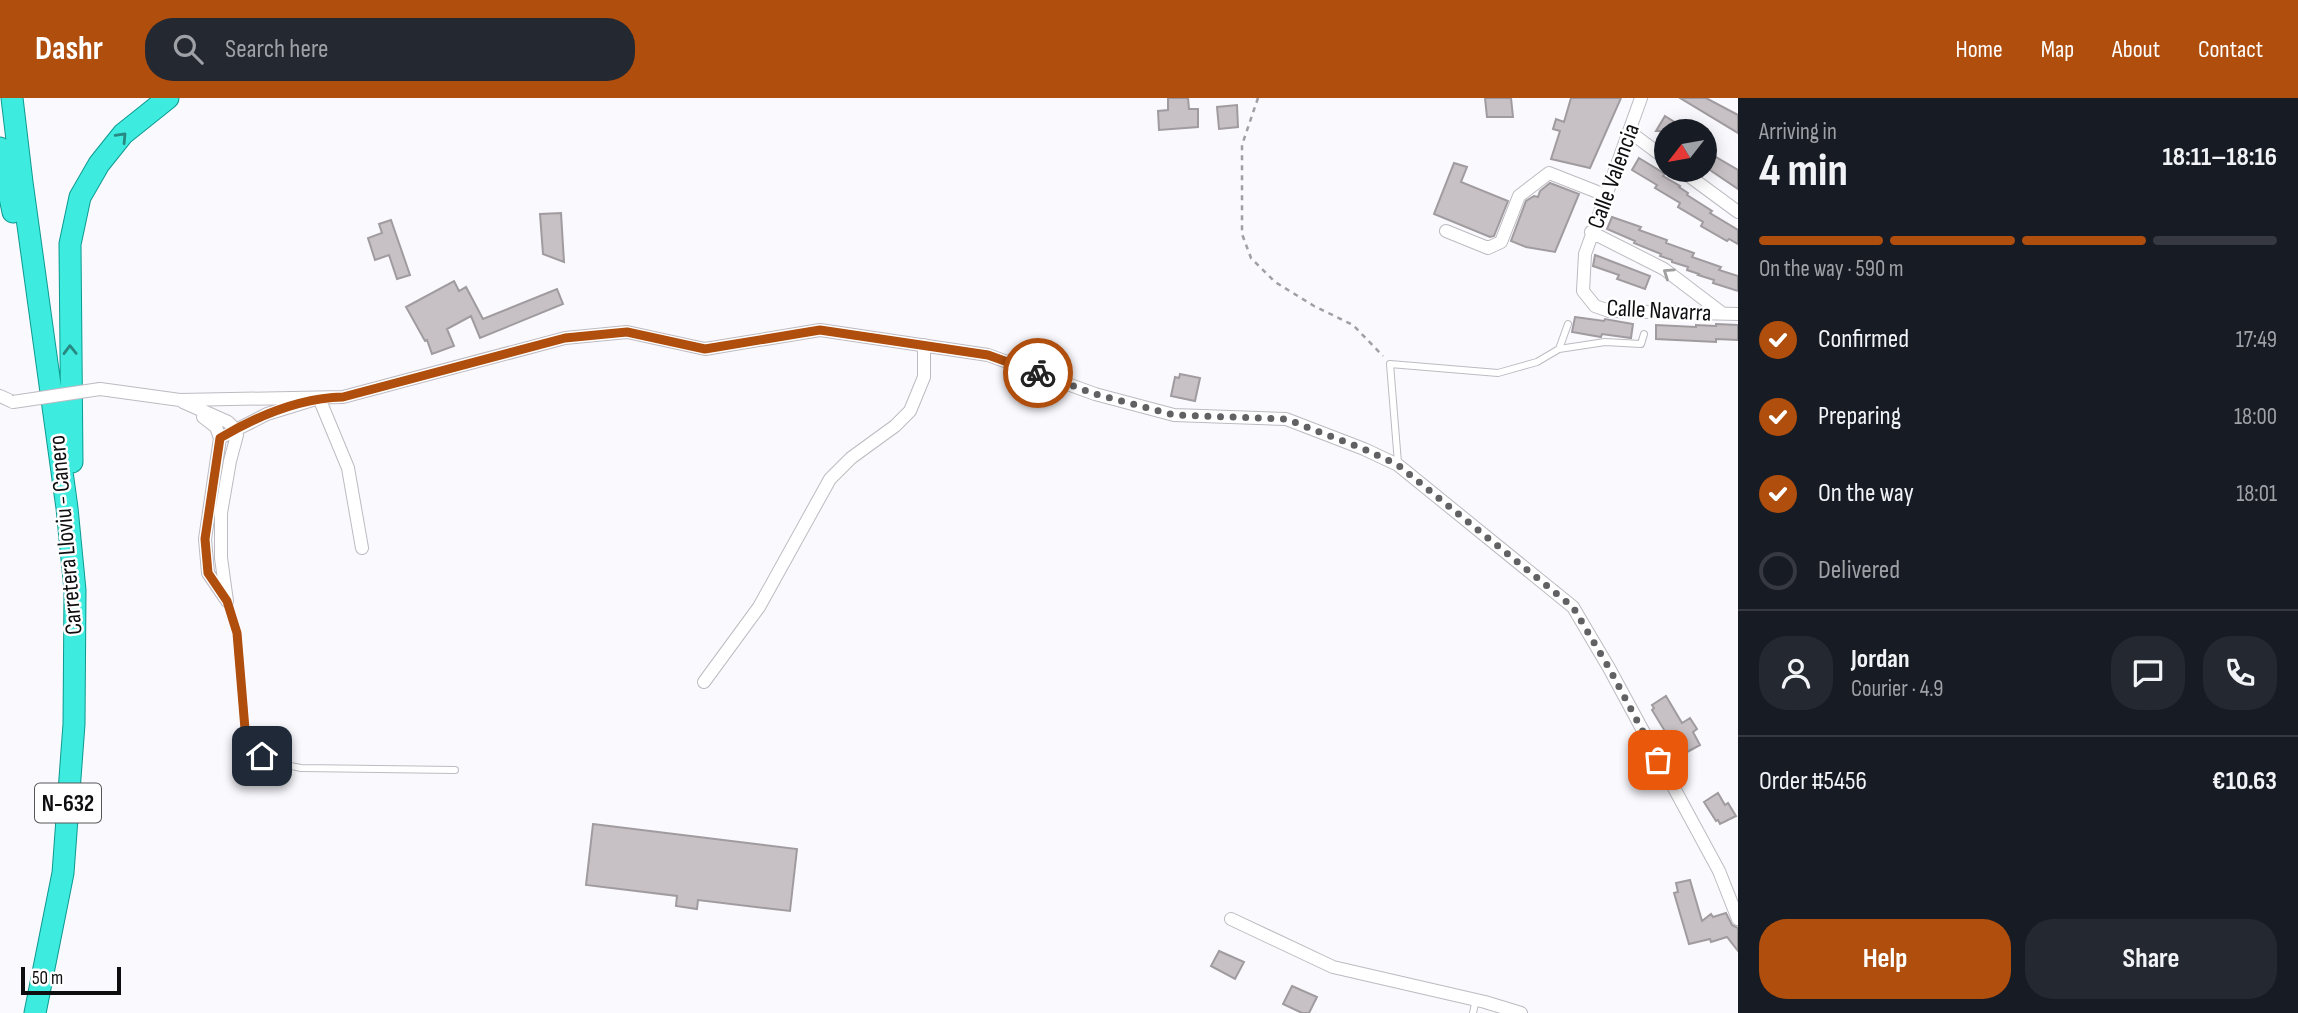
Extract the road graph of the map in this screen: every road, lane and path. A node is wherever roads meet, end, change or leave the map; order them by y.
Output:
1 (12, 98) edge
2 (168, 98) edge
3 (1258, 98) edge
4 (1641, 98) edge
5 (1630, 132) junction
6 (0, 148) edge
7 (1654, 150) edge
8 (1697, 182) edge
9 (1605, 195) junction
10 (1738, 212) edge
11 (1446, 231) dead end
12 (1591, 232) junction
13 (1585, 254) joint
14 (1723, 313) junction
15 (1738, 314) edge
16 (1569, 324) dead end
17 (1644, 334) dead end
18 (924, 345) junction
19 (1559, 349) junction
20 (1391, 364) junction
21 (0, 396) edge
22 (319, 398) junction
23 (180, 401) junction
24 (235, 429) junction
25 (220, 438) junction
26 (1398, 465) junction
27 (67, 508) junction
28 (362, 548) dead end
29 (75, 590) junction
30 (227, 601) junction
31 (704, 682) dead end
32 (455, 770) dead end
33 (1231, 919) dead end
34 (1738, 919) edge
35 (1476, 999) junction
36 (35, 1013) edge
37 (1473, 1013) edge
38 (1521, 1013) edge

1 - 27 highway, Carretera Lloviu - Canero / N-632
29 -> 2 highway
3 - 20 path
4 - 5 street, Calle Valencia
5 - 7 street
5 - 9 street, Calle Valencia
6 - 27 highway
8 - 10 street
9 - 11 street
9 - 12 street, Calle Valencia
12 - 13 street, Calle Valencia
14 -> 12 street
13 - 14 street, Calle Navarra
14 - 15 street, Calle Navarra
16 - 19 lane
17 - 19 lane
18 - 22 street
18 - 26 street
18 - 31 street
19 - 20 lane
20 - 26 lane
21 - 23 street, bridge
22 - 23 street
22 - 24 street
22 - 28 street
23 - 24 street
23 - 25 street
24 - 25 street
24 - 30 street
25 - 30 street
26 - 34 street
27 - 29 highway, Carretera Lloviu - Canero / N-632
29 - 36 highway, Carretera Lloviu - Canero / N-632
30 - 32 lane
33 - 35 street
35 - 37 lane
35 - 38 street

